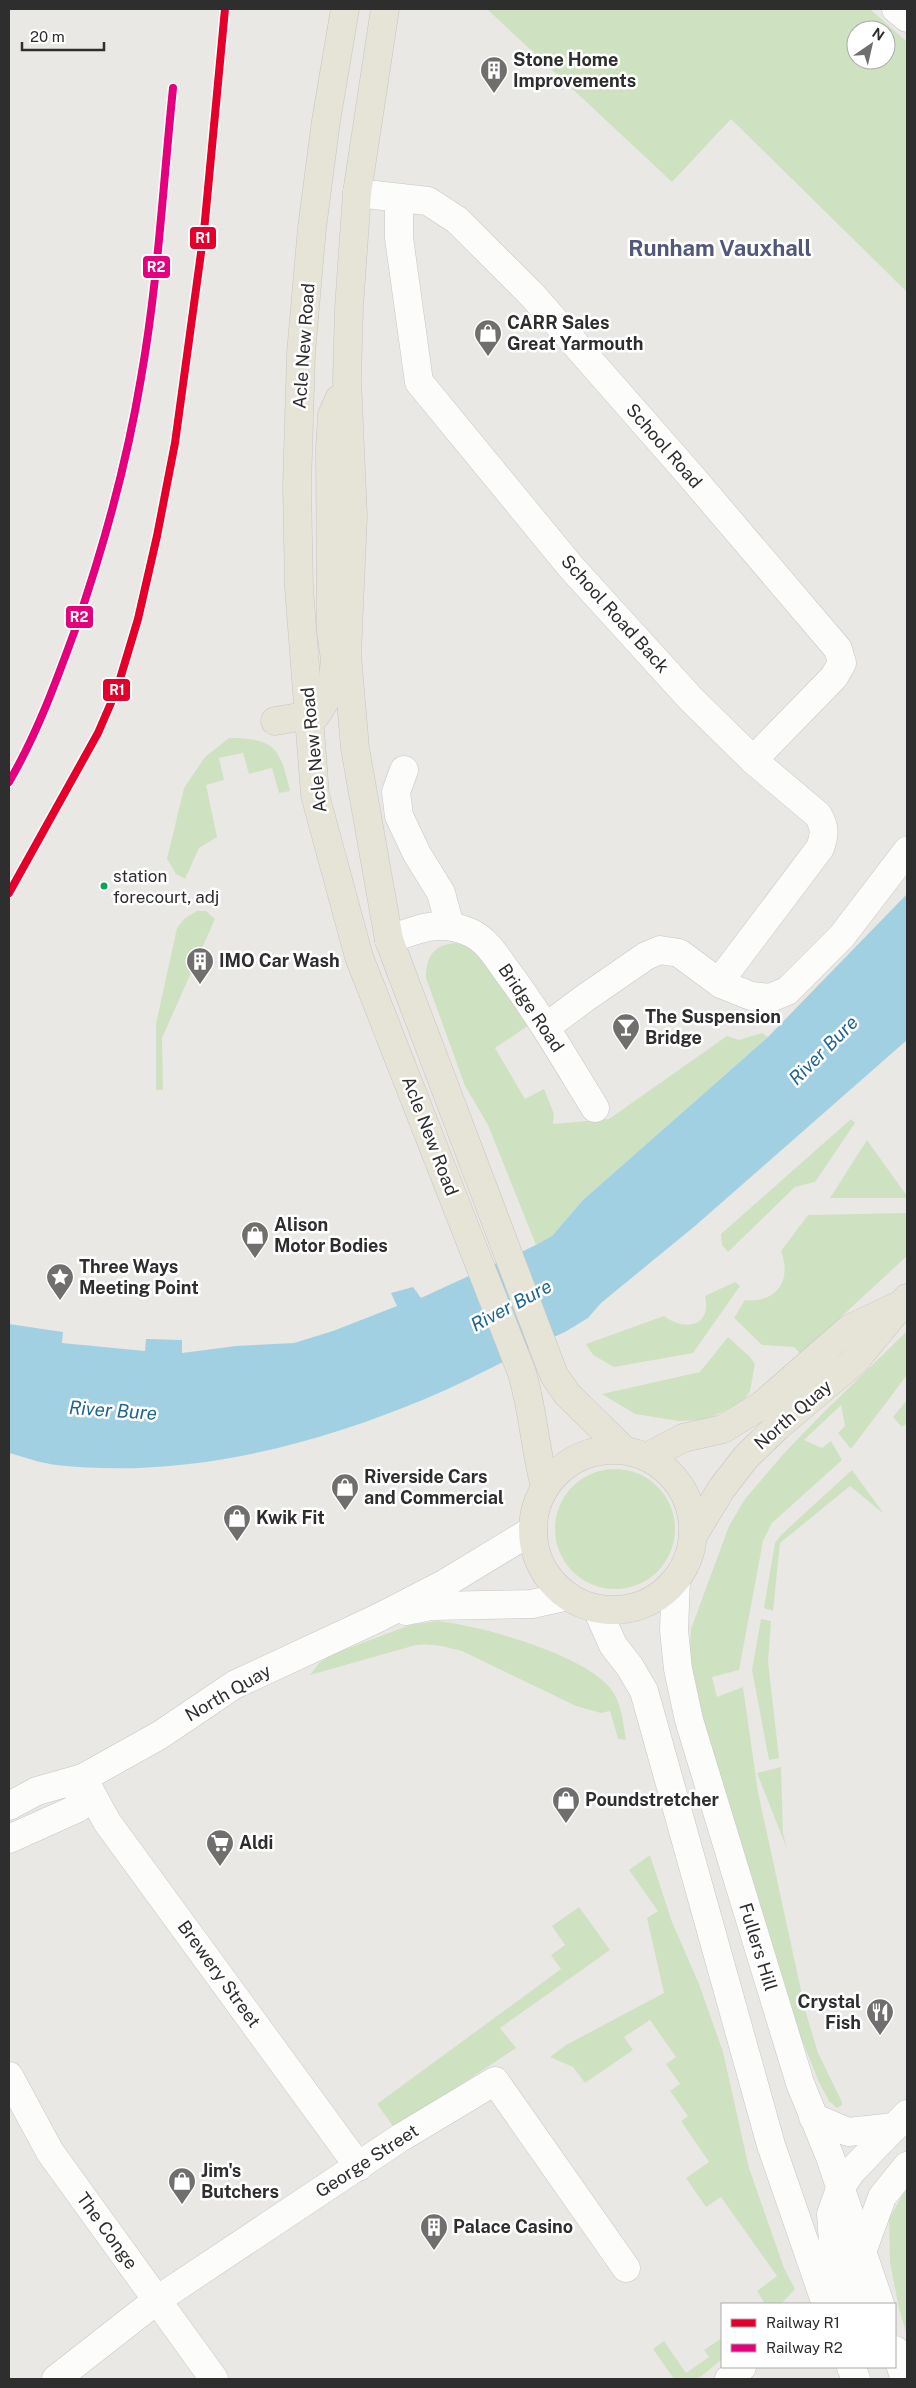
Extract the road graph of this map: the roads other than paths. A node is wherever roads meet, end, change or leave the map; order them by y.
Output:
1 (345, 9) edge
2 (385, 9) edge
3 (896, 9) edge
4 (907, 18) edge
5 (357, 193) junction
6 (399, 199) junction
7 (347, 379) junction
8 (313, 710) junction
9 (355, 748) junction
10 (753, 760) junction
11 (404, 770) dead end
12 (315, 795) junction
13 (907, 851) edge
14 (450, 926) junction
15 (389, 940) junction
16 (721, 984) junction
17 (546, 1027) junction
18 (595, 1108) dead end
19 (905, 1300) edge
20 (636, 1454) junction
21 (545, 1487) junction
22 (533, 1530) junction
23 (694, 1534) junction
24 (676, 1580) junction
25 (568, 1596) junction
26 (597, 1609) junction
27 (378, 1618) junction
28 (83, 1778) junction
29 (9, 1806) edge
30 (9, 1839) edge
31 (9, 2076) edge
32 (814, 2118) junction
33 (901, 2120) edge
34 (907, 2166) edge
35 (359, 2167) junction
36 (840, 2189) junction
37 (862, 2252) junction
38 (626, 2268) dead end
39 (157, 2300) junction
40 (826, 2303) edge
41 (854, 2303) edge
42 (880, 2303) edge
43 (896, 2353) edge
44 (741, 2368) edge
45 (56, 2379) edge
46 (214, 2379) edge
47 (730, 2379) edge
48 (905, 2379) edge

1 - 8 main road, Acle New Road
2 - 5 main road, Acle New Road
3 - 4 street
5 - 6 street, School Road
5 - 7 main road, Acle New Road
6 - 10 street, School Road Back
6 - 10 street, School Road
7 - 8 main road
7 - 9 main road, Acle New Road
8 - 9 main road
8 - 12 main road, Acle New Road
8 - 12 main road
9 - 15 main road, Acle New Road
10 - 16 street, School Road Back
11 - 14 street
12 - 21 main road, Acle New Road
13 - 16 street
14 - 15 street, Bridge Road
14 - 17 street, Bridge Road
15 - 20 main road, Acle New Road
16 - 17 street
17 - 18 street, Bridge Road
19 - 20 main road, North Quay
19 - 23 main road, North Quay
20 - 21 main road
20 - 23 main road
21 - 22 main road
22 - 25 main road
22 - 27 street, North Quay
23 - 24 main road
24 - 26 main road
24 - 32 street, Fullers Hill
25 - 26 main road
25 - 27 street, North Quay
26 - 40 street
27 - 28 street, North Quay
28 - 29 street, North Quay
28 - 30 street
28 - 35 street, Brewery Street
31 - 39 street, The Conge
32 - 33 street
32 - 36 street, Fullers Hill
33 - 36 street
34 - 37 street
35 - 38 street, George Street
35 - 39 street, George Street
36 - 37 street, Fullers Hill
36 - 41 street
37 - 42 street, Fullers Hill
39 - 45 street, George Street
39 - 46 street, The Conge
43 - 48 street
44 - 47 street

